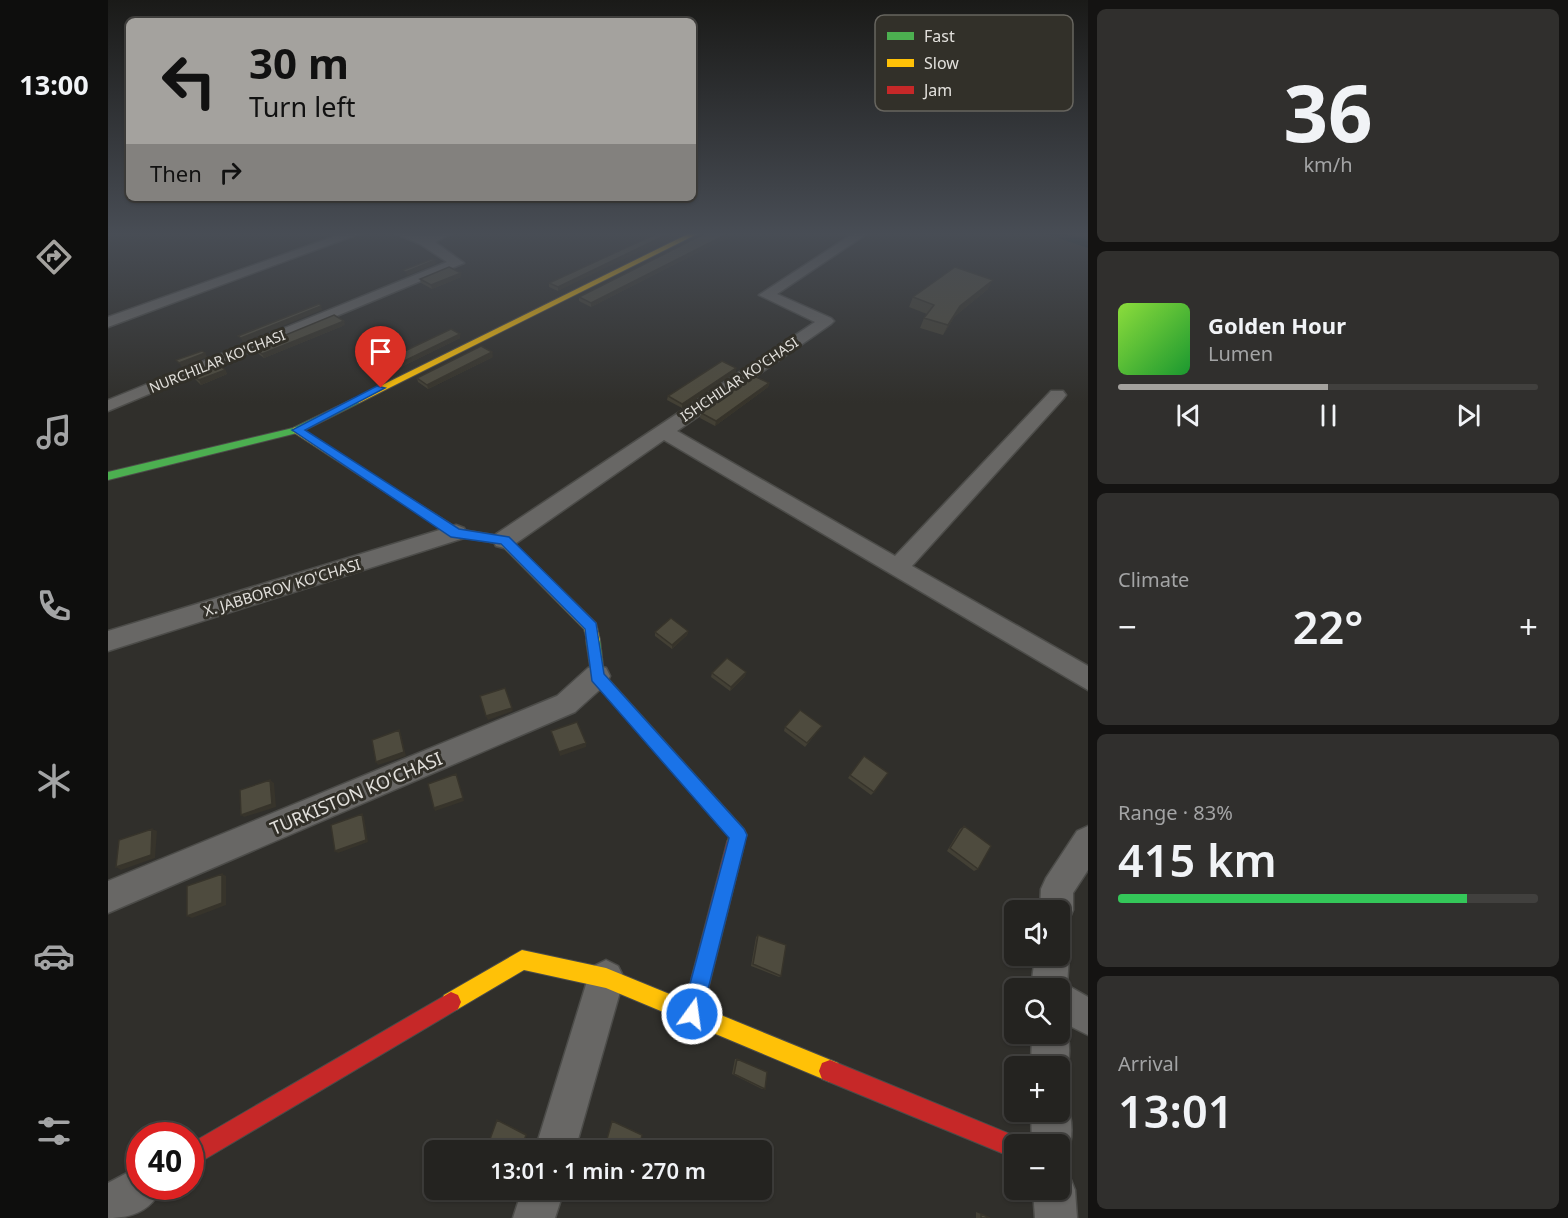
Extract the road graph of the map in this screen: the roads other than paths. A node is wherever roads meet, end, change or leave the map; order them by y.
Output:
1 (197, 290) edge
2 (391, 290) edge
3 (580, 290) edge
4 (774, 290) edge
5 (108, 322) edge
6 (1057, 395) dead end
7 (108, 406) edge
8 (297, 430) junction
9 (662, 431) junction
10 (108, 476) edge
11 (456, 533) junction
12 (504, 540) junction
13 (897, 568) junction
14 (108, 641) edge
15 (597, 676) junction
16 (1088, 679) edge
17 (1088, 842) edge
18 (108, 897) edge
19 (1056, 900) edge
20 (606, 978) junction
21 (1070, 1006) edge
22 (692, 1014) junction
23 (1088, 1017) edge
24 (558, 1140) edge
25 (1004, 1143) edge
26 (204, 1149) edge
27 (126, 1195) edge
28 (540, 1200) edge
29 (1055, 1200) edge
30 (108, 1206) edge
31 (534, 1218) edge
32 (1056, 1218) edge

1 - 5 street
2 - 7 street, NURCHILAR KO'CHASI
3 - 8 street
4 - 9 street, ISHCHILAR KO'CHASI
6 - 13 street
8 - 10 street
8 - 11 street
9 - 12 street, ISHCHILAR KO'CHASI
9 - 13 street
11 - 12 street
11 - 14 street, X. JABBOROV KO'CHASI
12 - 15 street
13 - 16 street
15 - 18 street, TURKISTON KO'CHASI
15 - 22 street
17 - 19 street
20 - 22 street
20 - 24 street
20 - 26 street
21 - 23 street
22 - 25 street
27 - 30 street
28 - 31 street
29 - 32 street

